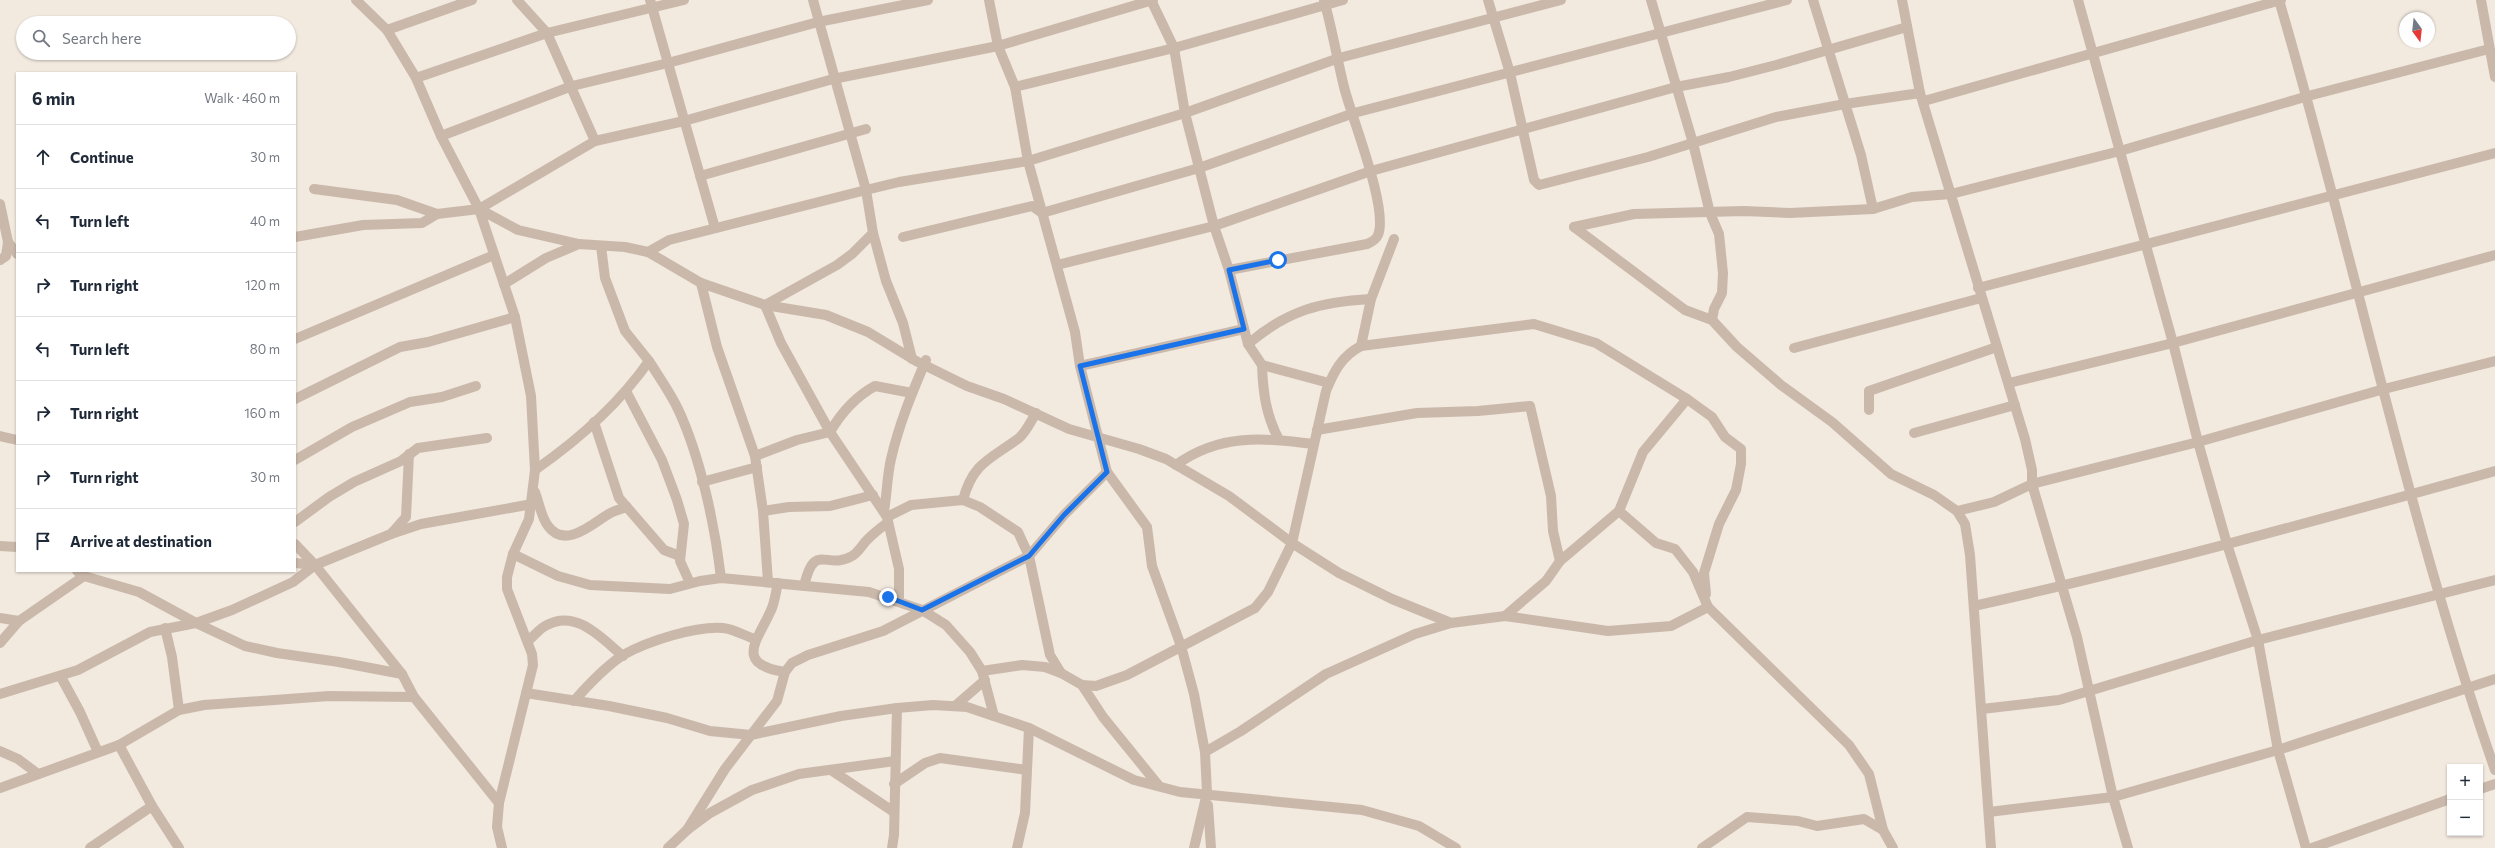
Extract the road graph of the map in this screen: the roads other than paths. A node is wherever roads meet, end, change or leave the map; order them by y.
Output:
1 (356, 0) edge
2 (472, 0) edge
3 (517, 0) edge
4 (684, 0) edge
5 (813, 0) edge
6 (928, 0) edge
7 (989, 0) edge
8 (1152, 0) edge
9 (1343, 0) edge
10 (1488, 0) edge
11 (1561, 0) edge
12 (1651, 0) edge
13 (1787, 0) edge
14 (1813, 0) edge
15 (1902, 0) edge
16 (2078, 0) edge
17 (2280, 0) edge
18 (2481, 0) edge
19 (1325, 2) edge
20 (651, 4) edge
21 (1492, 19) junction
22 (818, 22) junction
23 (1908, 27) junction
24 (387, 30) junction
25 (547, 33) junction
26 (1660, 34) junction
27 (998, 46) junction
28 (1174, 48) junction
29 (2490, 49) junction
30 (1829, 50) junction
31 (2092, 53) junction
32 (1339, 58) junction
33 (2493, 61) edge
34 (668, 64) junction
35 (1510, 73) junction
36 (2495, 77) edge
37 (416, 78) junction
38 (834, 79) junction
39 (572, 86) junction
40 (1016, 87) junction
41 (1676, 87) junction
42 (2308, 96) junction
43 (1922, 97) junction
44 (1845, 104) junction
45 (1185, 113) junction
46 (1354, 113) junction
47 (684, 121) junction
48 (866, 130) dead end
49 (1524, 130) junction
50 (850, 133) junction
51 (442, 136) junction
52 (595, 141) junction
53 (1693, 143) junction
54 (2120, 151) junction
55 (2495, 153) edge
56 (1028, 161) junction
57 (1198, 168) junction
58 (1371, 171) junction
59 (700, 176) junction
60 (314, 189) dead end
61 (866, 190) junction
62 (1951, 194) junction
63 (2335, 196) junction
64 (0, 204) edge
65 (479, 209) junction
66 (1874, 209) junction
67 (1042, 213) junction
68 (1710, 213) junction
69 (437, 214) junction
70 (1214, 226) junction
71 (715, 228) junction
72 (873, 233) junction
73 (296, 237) edge
74 (903, 238) dead end
75 (1394, 239) dead end
76 (8, 242) junction
77 (579, 244) junction
78 (601, 246) junction
79 (2145, 246) junction
80 (648, 252) junction
81 (16, 253) edge
82 (494, 255) junction
83 (2495, 255) edge
84 (0, 260) edge
85 (1057, 265) junction
86 (1229, 270) junction
87 (701, 283) junction
88 (504, 284) junction
89 (2357, 292) junction
90 (1979, 293) junction
91 (1371, 300) junction
92 (765, 305) junction
93 (515, 316) junction
94 (1712, 320) junction
95 (1244, 329) junction
96 (296, 339) edge
97 (2173, 343) junction
98 (1248, 344) junction
99 (1361, 346) junction
100 (1997, 347) junction
101 (1794, 348) dead end
102 (912, 358) junction
103 (926, 360) dead end
104 (649, 361) junction
105 (2495, 361) edge
106 (1262, 365) junction
107 (1080, 366) junction
108 (1329, 383) junction
109 (2009, 383) junction
110 (476, 386) dead end
111 (2384, 388) junction
112 (626, 391) junction
113 (912, 394) junction
114 (296, 399) edge
115 (1687, 399) junction
116 (2015, 405) junction
117 (1869, 410) dead end
118 (1036, 413) junction
119 (594, 422) junction
120 (1317, 430) junction
121 (830, 432) junction
122 (1914, 432) dead end
123 (0, 436) edge
124 (1097, 437) junction
125 (487, 438) dead end
126 (16, 440) edge
127 (1279, 440) junction
128 (2198, 442) junction
129 (1314, 444) junction
130 (409, 454) junction
131 (755, 456) junction
132 (296, 459) edge
133 (1176, 465) junction
134 (757, 467) junction
135 (536, 470) junction
136 (2495, 471) edge
137 (1107, 472) junction
138 (702, 482) junction
139 (2032, 484) junction
140 (534, 488) junction
141 (2412, 494) junction
142 (873, 495) junction
143 (963, 500) junction
144 (532, 504) junction
145 (627, 507) junction
146 (763, 511) junction
147 (1957, 511) junction
148 (1619, 512) junction
149 (886, 517) junction
150 (296, 521) edge
151 (391, 534) junction
152 (1292, 542) junction
153 (2227, 544) junction
154 (296, 545) edge
155 (0, 546) edge
156 (16, 547) edge
157 (513, 554) junction
158 (680, 556) junction
159 (1029, 556) junction
160 (1560, 561) junction
161 (296, 563) edge
162 (315, 565) junction
163 (86, 574) edge
164 (721, 578) junction
165 (2495, 580) edge
166 (690, 583) junction
167 (773, 583) junction
168 (804, 586) junction
169 (2062, 587) junction
170 (2439, 594) junction
171 (899, 601) junction
172 (1974, 606) junction
173 (1708, 608) junction
174 (922, 610) junction
175 (1505, 616) junction
176 (0, 618) edge
177 (19, 621) junction
178 (196, 623) junction
179 (1451, 623) junction
180 (165, 628) junction
181 (755, 639) junction
182 (2258, 640) junction
183 (528, 641) junction
184 (0, 643) edge
185 (1181, 646) junction
186 (623, 656) junction
187 (784, 672) junction
188 (1061, 673) junction
189 (402, 674) junction
190 (983, 675) junction
191 (61, 677) junction
192 (2495, 679) edge
193 (1082, 685) junction
194 (2466, 688) junction
195 (2090, 689) junction
196 (526, 693) junction
197 (0, 694) edge
198 (414, 697) junction
199 (574, 701) junction
200 (955, 706) junction
201 (897, 708) junction
202 (1982, 709) junction
203 (179, 710) junction
204 (994, 716) junction
205 (1029, 728) junction
206 (751, 736) junction
207 (119, 745) junction
208 (2278, 750) junction
209 (0, 752) edge
210 (98, 752) junction
211 (1204, 752) junction
212 (894, 761) junction
213 (831, 770) junction
214 (1027, 770) junction
215 (2495, 770) edge
216 (38, 774) junction
217 (894, 784) junction
218 (2495, 784) edge
219 (1159, 786) junction
220 (0, 788) edge
221 (2483, 788) edge
222 (1207, 793) junction
223 (2113, 797) junction
224 (2447, 800) edge
225 (499, 803) junction
226 (152, 806) junction
227 (894, 812) junction
228 (1989, 812) junction
229 (687, 830) junction
230 (1883, 830) junction
231 (90, 848) edge
232 (179, 848) edge
233 (502, 848) edge
234 (668, 848) edge
235 (892, 848) edge
236 (1017, 848) edge
237 (1194, 848) edge
238 (1211, 848) edge
239 (1456, 848) edge
240 (1702, 848) edge
241 (1894, 848) edge
242 (1991, 848) edge
243 (2128, 848) edge
244 (2306, 848) edge
245 (2312, 848) edge

1 - 24 street
2 - 24 street
3 - 25 street
4 - 20 street
5 - 22 street
6 - 22 street
7 - 27 street
8 - 27 street
8 - 28 street
9 - 19 street
10 - 21 street
11 - 21 street
12 - 26 street
13 - 26 street
14 - 30 street
15 - 23 street
16 - 31 street
17 - 31 street
17 - 42 street
18 - 29 street
19 - 28 street
19 - 32 street
20 - 25 street
20 - 34 street
21 - 32 street
21 - 35 street
22 - 34 street
22 - 38 street
23 - 30 street
23 - 43 street
24 - 37 street
25 - 37 street
25 - 39 street
26 - 35 street
26 - 41 street
27 - 38 street
27 - 40 street
28 - 40 street
28 - 45 street
29 - 33 street
29 - 42 street
30 - 41 street
30 - 44 street
31 - 43 street
31 - 54 street
32 - 45 street
32 - 46 street
33 - 36 street
34 - 39 street
34 - 47 street
35 - 46 street
35 - 49 street
37 - 51 street
38 - 47 street
38 - 50 street
39 - 51 street
39 - 52 street
40 - 56 street
41 - 49 street
41 - 53 street
42 - 54 street
42 - 63 street
43 - 44 street
43 - 62 street
44 - 53 street
44 - 66 street
45 - 56 street
45 - 57 street
46 - 57 street
46 - 58 street
47 - 52 street
47 - 59 street
48 - 50 street
49 - 53 street
49 - 58 street
50 - 59 street
50 - 61 street
51 - 65 street
52 - 65 street
53 - 68 street
54 - 62 street
54 - 79 street
55 - 63 street
56 - 61 street
56 - 67 street
57 - 67 street
57 - 70 street
58 - 70 street
58 - 86 street
59 - 71 street
60 - 69 street
61 - 71 street
61 - 72 street
62 - 66 street
62 - 90 street
63 - 79 street
63 - 89 street
64 - 76 street
65 - 69 street
65 - 77 street
65 - 82 street
66 - 68 street
67 - 74 street
67 - 85 street
68 - 94 street
68 - 94 street
69 - 73 street
70 - 85 street
70 - 86 street
71 - 80 street
72 - 92 street
72 - 102 street
75 - 91 street
76 - 81 street
76 - 84 street
77 - 78 street
77 - 88 street
78 - 80 street
78 - 104 street
79 - 90 street
79 - 97 street
80 - 87 street
82 - 88 street
82 - 96 street
83 - 89 street
85 - 107 street
86 - 95 street
87 - 92 street
87 - 131 street
88 - 93 street
89 - 97 street
89 - 111 street
90 - 100 street
90 - 101 street
91 - 98 street
91 - 99 street
92 - 102 street
92 - 121 street
93 - 114 street
93 - 135 street
94 - 147 street
95 - 98 street
95 - 107 street
97 - 109 street
97 - 128 street
98 - 106 street
99 - 108 street
99 - 115 street
100 - 109 street
100 - 117 street
102 - 118 street
103 - 113 street
104 - 112 street
104 - 138 street
105 - 111 street
106 - 108 street
106 - 127 street
107 - 124 street
108 - 120 street
109 - 116 street
110 - 132 street
111 - 128 street
111 - 141 street
112 - 119 street
112 - 158 street
113 - 121 street
113 - 149 street
115 - 148 street
115 - 173 street
116 - 122 street
116 - 139 street
118 - 124 street
118 - 143 street
119 - 135 street
119 - 145 street
120 - 129 street
120 - 160 street
121 - 131 street
121 - 142 street
123 - 126 street
124 - 133 street
124 - 137 street
125 - 130 street
127 - 129 street
127 - 133 street
128 - 139 street
128 - 153 street
129 - 152 street
130 - 150 street
130 - 151 street
131 - 134 street
133 - 152 street
134 - 138 street
134 - 146 street
135 - 140 street
136 - 141 street
137 - 159 street
137 - 185 street
138 - 164 street
139 - 147 street
139 - 169 street
140 - 144 street
140 - 145 street
141 - 153 street
141 - 170 street
142 - 146 street
142 - 149 street
143 - 149 street
143 - 159 street
144 - 151 street
144 - 157 street
145 - 158 street
146 - 167 street
147 - 172 street
148 - 160 street
148 - 173 street
149 - 168 street
149 - 171 street
151 - 162 street
152 - 179 street
152 - 185 street
153 - 169 street
153 - 182 street
154 - 162 street
155 - 156 street
157 - 166 street
157 - 183 street
158 - 166 street
159 - 174 street
159 - 188 street
160 - 175 street
161 - 162 street
162 - 178 street
162 - 189 street
163 - 177 street
163 - 178 street
164 - 166 street
164 - 167 street
165 - 170 street
167 - 168 street
167 - 181 street
168 - 171 street
169 - 172 street
169 - 195 street
170 - 182 street
170 - 194 street
171 - 174 street
172 - 202 street
173 - 175 street
173 - 230 street
174 - 187 street
174 - 190 street
175 - 179 street
176 - 177 street
177 - 184 street
178 - 180 street
178 - 189 street
179 - 211 street
180 - 191 street
180 - 203 street
181 - 186 street
181 - 187 street
182 - 195 street
182 - 208 street
183 - 186 street
183 - 196 street
185 - 193 street
185 - 211 street
186 - 199 street
187 - 206 street
188 - 190 street
188 - 193 street
189 - 198 street
190 - 200 street
190 - 204 street
191 - 197 street
191 - 210 street
192 - 194 street
193 - 219 street
194 - 208 street
194 - 215 street
195 - 202 street
195 - 223 street
196 - 199 street
196 - 225 street
198 - 203 street
198 - 225 street
199 - 206 street
200 - 201 street
200 - 204 street
201 - 206 street
201 - 212 street
202 - 228 street
203 - 207 street
204 - 205 street
205 - 214 street
205 - 219 street
206 - 229 street
207 - 210 street
207 - 226 street
208 - 223 street
208 - 244 street
209 - 216 street
210 - 216 street
211 - 222 street
212 - 213 street
212 - 217 street
213 - 227 street
213 - 229 street
214 - 217 street
214 - 236 street
216 - 220 street
217 - 227 street
218 - 221 street
219 - 222 street
222 - 237 street
222 - 238 street
222 - 239 street
223 - 228 street
223 - 243 street
224 - 245 street
225 - 233 street
226 - 231 street
226 - 232 street
227 - 235 street
228 - 242 street
229 - 234 street
230 - 240 street
230 - 241 street

